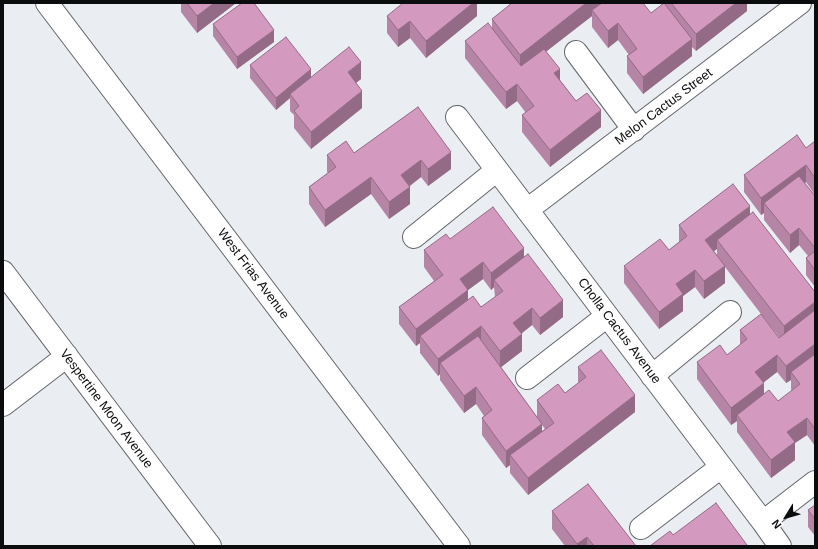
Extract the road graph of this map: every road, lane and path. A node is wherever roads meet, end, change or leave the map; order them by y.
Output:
1 (47, 3) edge
2 (800, 3) edge
3 (777, 10) edge
4 (576, 52) dead end
5 (457, 117) dead end
6 (634, 130) junction
7 (497, 170) junction
8 (528, 210) junction
9 (414, 237) dead end
10 (3, 272) edge
11 (730, 312) dead end
12 (607, 316) junction
13 (67, 356) junction
14 (652, 376) junction
15 (527, 378) dead end
16 (3, 405) edge
17 (721, 467) junction
18 (815, 482) edge
19 (763, 522) junction
20 (641, 528) dead end
21 (210, 546) edge
22 (460, 546) edge
23 (780, 546) edge

1 - 22 street, West Frias Avenue
2 - 3 street, Melon Cactus Street
3 - 6 street, Melon Cactus Street
4 - 6 street
5 - 7 street, Cholla Cactus Avenue
6 - 8 street, Melon Cactus Street
7 - 8 street, Cholla Cactus Avenue
7 - 9 street
8 - 12 street, Cholla Cactus Avenue
10 - 13 street, Vespertine Moon Avenue
11 - 14 street
12 - 14 street, Cholla Cactus Avenue
12 - 15 street
13 - 16 street
13 - 21 street, Vespertine Moon Avenue
14 - 17 street, Cholla Cactus Avenue
17 - 19 street, Cholla Cactus Avenue
17 - 20 street
18 - 19 street
19 - 23 street, Cholla Cactus Avenue

